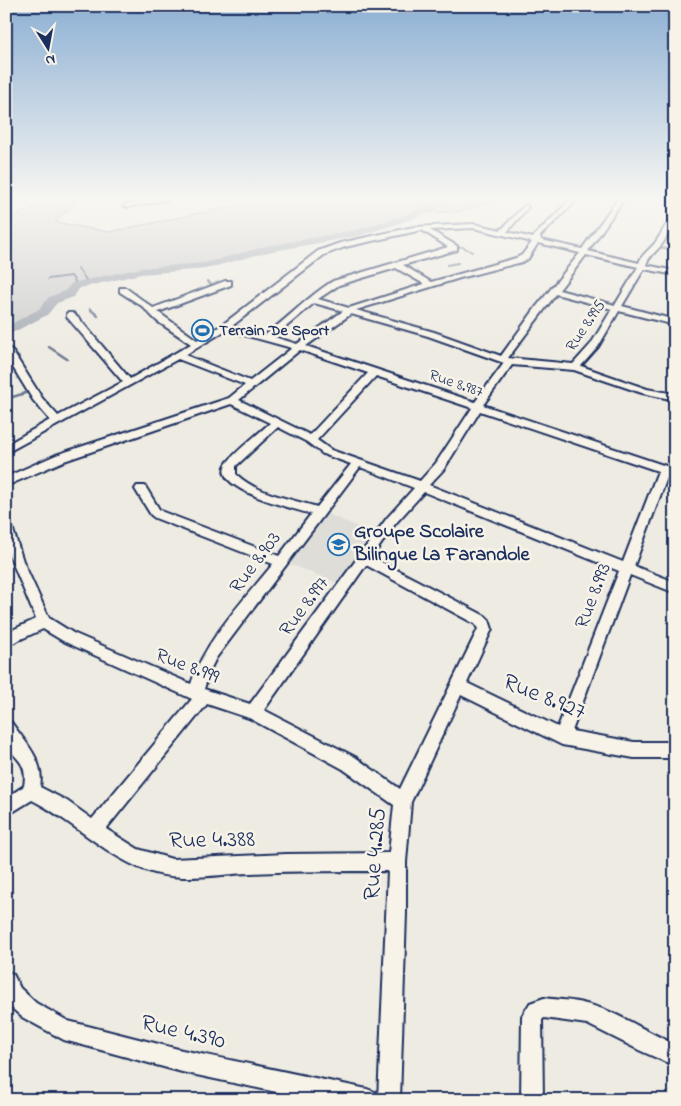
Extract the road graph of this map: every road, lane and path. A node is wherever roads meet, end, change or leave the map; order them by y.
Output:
1 (326, 252) edge
2 (444, 252) edge
3 (529, 252) edge
4 (585, 252) joint
5 (650, 252) edge
6 (397, 265) junction
7 (642, 266) junction
8 (675, 274) edge
9 (228, 283) dead end
10 (431, 285) junction
11 (123, 290) dead end
12 (554, 291) junction
13 (312, 300) junction
14 (616, 308) junction
15 (350, 310) junction
16 (152, 311) junction
17 (70, 315) dead end
18 (675, 323) edge
19 (225, 327) junction
20 (267, 338) junction
21 (197, 344) junction
22 (300, 347) junction
23 (8, 351) dead end
24 (178, 356) junction
25 (507, 360) junction
26 (575, 367) junction
27 (374, 372) junction
28 (129, 383) junction
29 (253, 385) junction
30 (675, 397) edge
31 (232, 400) junction
32 (477, 407) junction
33 (56, 422) junction
34 (278, 422) junction
35 (311, 440) junction
36 (6, 450) edge
37 (358, 462) junction
38 (669, 472) edge
39 (6, 482) edge
40 (421, 488) junction
41 (141, 489) dead end
42 (318, 512) junction
43 (6, 527) edge
44 (364, 558) junction
45 (282, 562) junction
46 (625, 570) junction
47 (675, 588) edge
48 (44, 622) junction
49 (6, 640) edge
50 (457, 686) junction
51 (200, 694) junction
52 (253, 712) junction
53 (6, 727) edge
54 (562, 737) junction
55 (675, 750) edge
56 (31, 790) junction
57 (403, 801) junction
58 (6, 808) edge
59 (94, 831) junction
60 (397, 862) junction
61 (6, 981) edge
62 (675, 1055) edge
63 (367, 1100) edge
64 (388, 1100) edge
65 (532, 1100) edge

1 - 19 street
2 - 6 street
3 - 10 street
4 - 7 street
4 - 12 street, Rue 8.997
5 - 7 street, Rue 8.995
6 - 10 street
6 - 13 street
7 - 8 street
7 - 14 street, Rue 8.995
9 - 16 street
10 - 15 street
11 - 16 street
12 - 14 street
12 - 25 street, Rue 8.997
13 - 15 street
13 - 20 street
14 - 18 street
14 - 26 street, Rue 8.995
15 - 22 street
15 - 25 street
16 - 21 street
17 - 28 street
19 - 20 street, Rue 8.987
19 - 21 street
20 - 22 street, Rue 8.987
21 - 24 street
22 - 27 street, Rue 8.987
22 - 29 street
23 - 33 street
24 - 28 street
24 - 29 street
25 - 26 street
25 - 32 street, Rue 8.997
26 - 30 street, Rue 8.995
27 - 32 street, Rue 8.987
27 - 35 street
28 - 33 street
29 - 31 street
31 - 34 street
31 - 39 street
32 - 38 street, Rue 8.987
32 - 40 street, Rue 8.997
33 - 36 street
34 - 35 street
34 - 42 street
35 - 37 street
37 - 40 street
37 - 42 street, Rue 8.903
38 - 46 street, Rue 8.993
40 - 44 street, Rue 8.997
40 - 46 street
41 - 45 street
42 - 45 street, Rue 8.903
43 - 48 street
44 - 50 street, Rue 4.285
44 - 52 street, Rue 8.997
45 - 51 street, Rue 8.903
46 - 47 street
46 - 54 street, Rue 8.993
48 - 49 street
48 - 51 street, Rue 8.999
50 - 54 street, Rue 8.927
50 - 57 street, Rue 4.285
51 - 52 street, Rue 8.999
51 - 59 street
52 - 57 street, Rue 8.999
53 - 56 street
54 - 55 street, Rue 8.927
56 - 58 street
56 - 59 street, Rue 4.388
57 - 60 street, Rue 4.285
59 - 60 street, Rue 4.388
60 - 64 street, Rue 4.285
61 - 63 street, Rue 4.390
62 - 65 street

